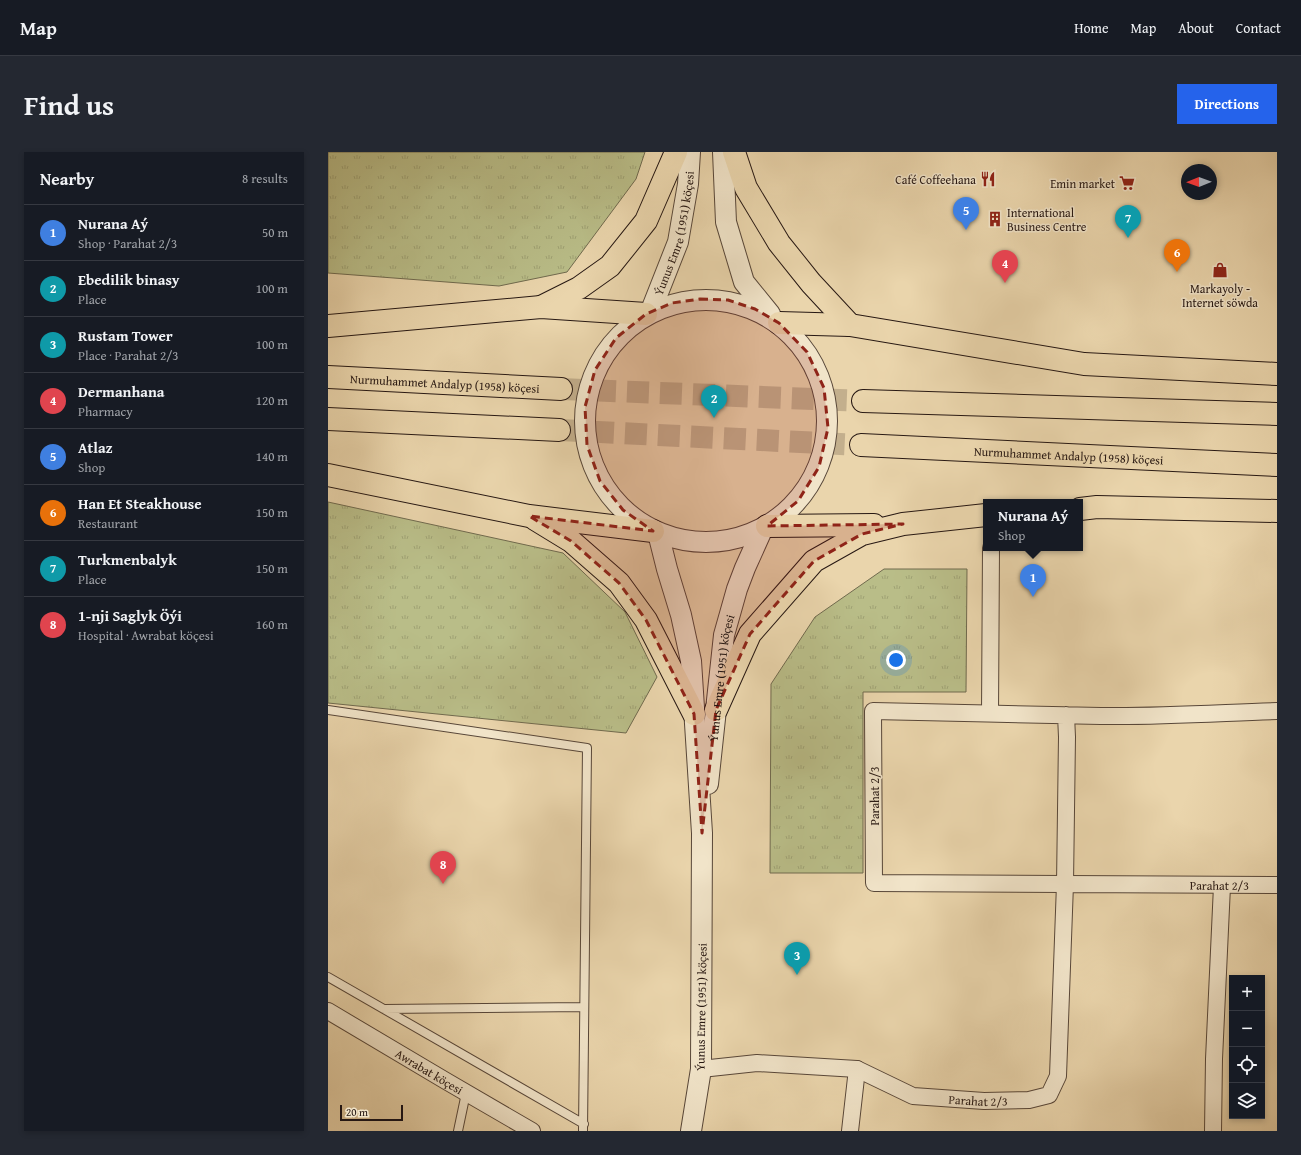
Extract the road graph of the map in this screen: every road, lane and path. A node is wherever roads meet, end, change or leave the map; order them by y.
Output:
1 (676, 152) edge
2 (690, 152) edge
3 (723, 152) edge
4 (734, 152) edge
5 (541, 307) junction
6 (648, 314) junction
7 (777, 322) junction
8 (850, 325) junction
9 (328, 326) edge
10 (1277, 374) edge
11 (328, 377) edge
12 (561, 389) tunnel mouth
13 (863, 401) tunnel mouth
14 (1277, 414) edge
15 (328, 419) edge
16 (559, 430) tunnel mouth
17 (861, 445) tunnel mouth
18 (1277, 465) edge
19 (328, 475) edge
20 (1083, 509) edge
21 (1277, 511) edge
22 (983, 515) edge
23 (529, 516) junction
24 (903, 524) junction
25 (765, 527) junction
26 (656, 532) junction
27 (991, 551) edge
28 (328, 710) edge
29 (716, 710) junction
30 (1277, 711) edge
31 (990, 713) junction
32 (694, 714) junction
33 (1066, 715) junction
34 (702, 834) junction
35 (1065, 884) junction
36 (1277, 885) edge
37 (1222, 886) junction
38 (328, 977) edge
39 (584, 1007) junction
40 (384, 1009) junction
41 (328, 1011) edge
42 (701, 1069) junction
43 (857, 1069) junction
44 (466, 1093) junction
45 (583, 1127) edge
46 (458, 1131) edge
47 (532, 1131) edge
48 (691, 1131) edge
49 (850, 1131) edge
50 (1213, 1131) edge

1 - 5 main road
2 - 6 street, Ýunus Emre (1951) köçesi
3 - 7 street
4 - 8 main road
5 - 6 main road
5 - 9 main road
6 - 7 street
6 - 26 street
7 - 8 main road
7 - 25 street
8 - 10 main road
11 - 12 main road, Nurmuhammet Andalyp (1958) köçesi
13 - 14 main road
15 - 16 main road
17 - 18 main road, Nurmuhammet Andalyp (1958) köçesi
19 - 23 main road
20 - 21 main road
22 - 24 main road
23 - 26 main road
23 - 32 main road
24 - 25 main road
24 - 29 main road
25 - 26 street
25 - 29 street, Ýunus Emre (1951) köçesi
26 - 32 street, Ýunus Emre (1951) köçesi
27 - 31 street
28 - 39 lane
29 - 34 street, Ýunus Emre (1951) köçesi
30 - 33 street, Parahat 2/3
31 - 33 street, Parahat 2/3
31 - 35 street, Parahat 2/3
32 - 34 street, Ýunus Emre (1951) köçesi
33 - 35 street, Parahat 2/3
34 - 42 street, Ýunus Emre (1951) köçesi
35 - 37 street, Parahat 2/3
35 - 43 street, Parahat 2/3
36 - 37 street, Parahat 2/3
37 - 50 street
38 - 40 lane
39 - 40 lane
39 - 45 lane
40 - 45 lane
41 - 44 street, Awrabat köçesi
42 - 43 street, Parahat 2/3
42 - 48 street, Ýunus Emre (1951) köçesi
43 - 49 street
44 - 46 lane
44 - 47 street, Awrabat köçesi

